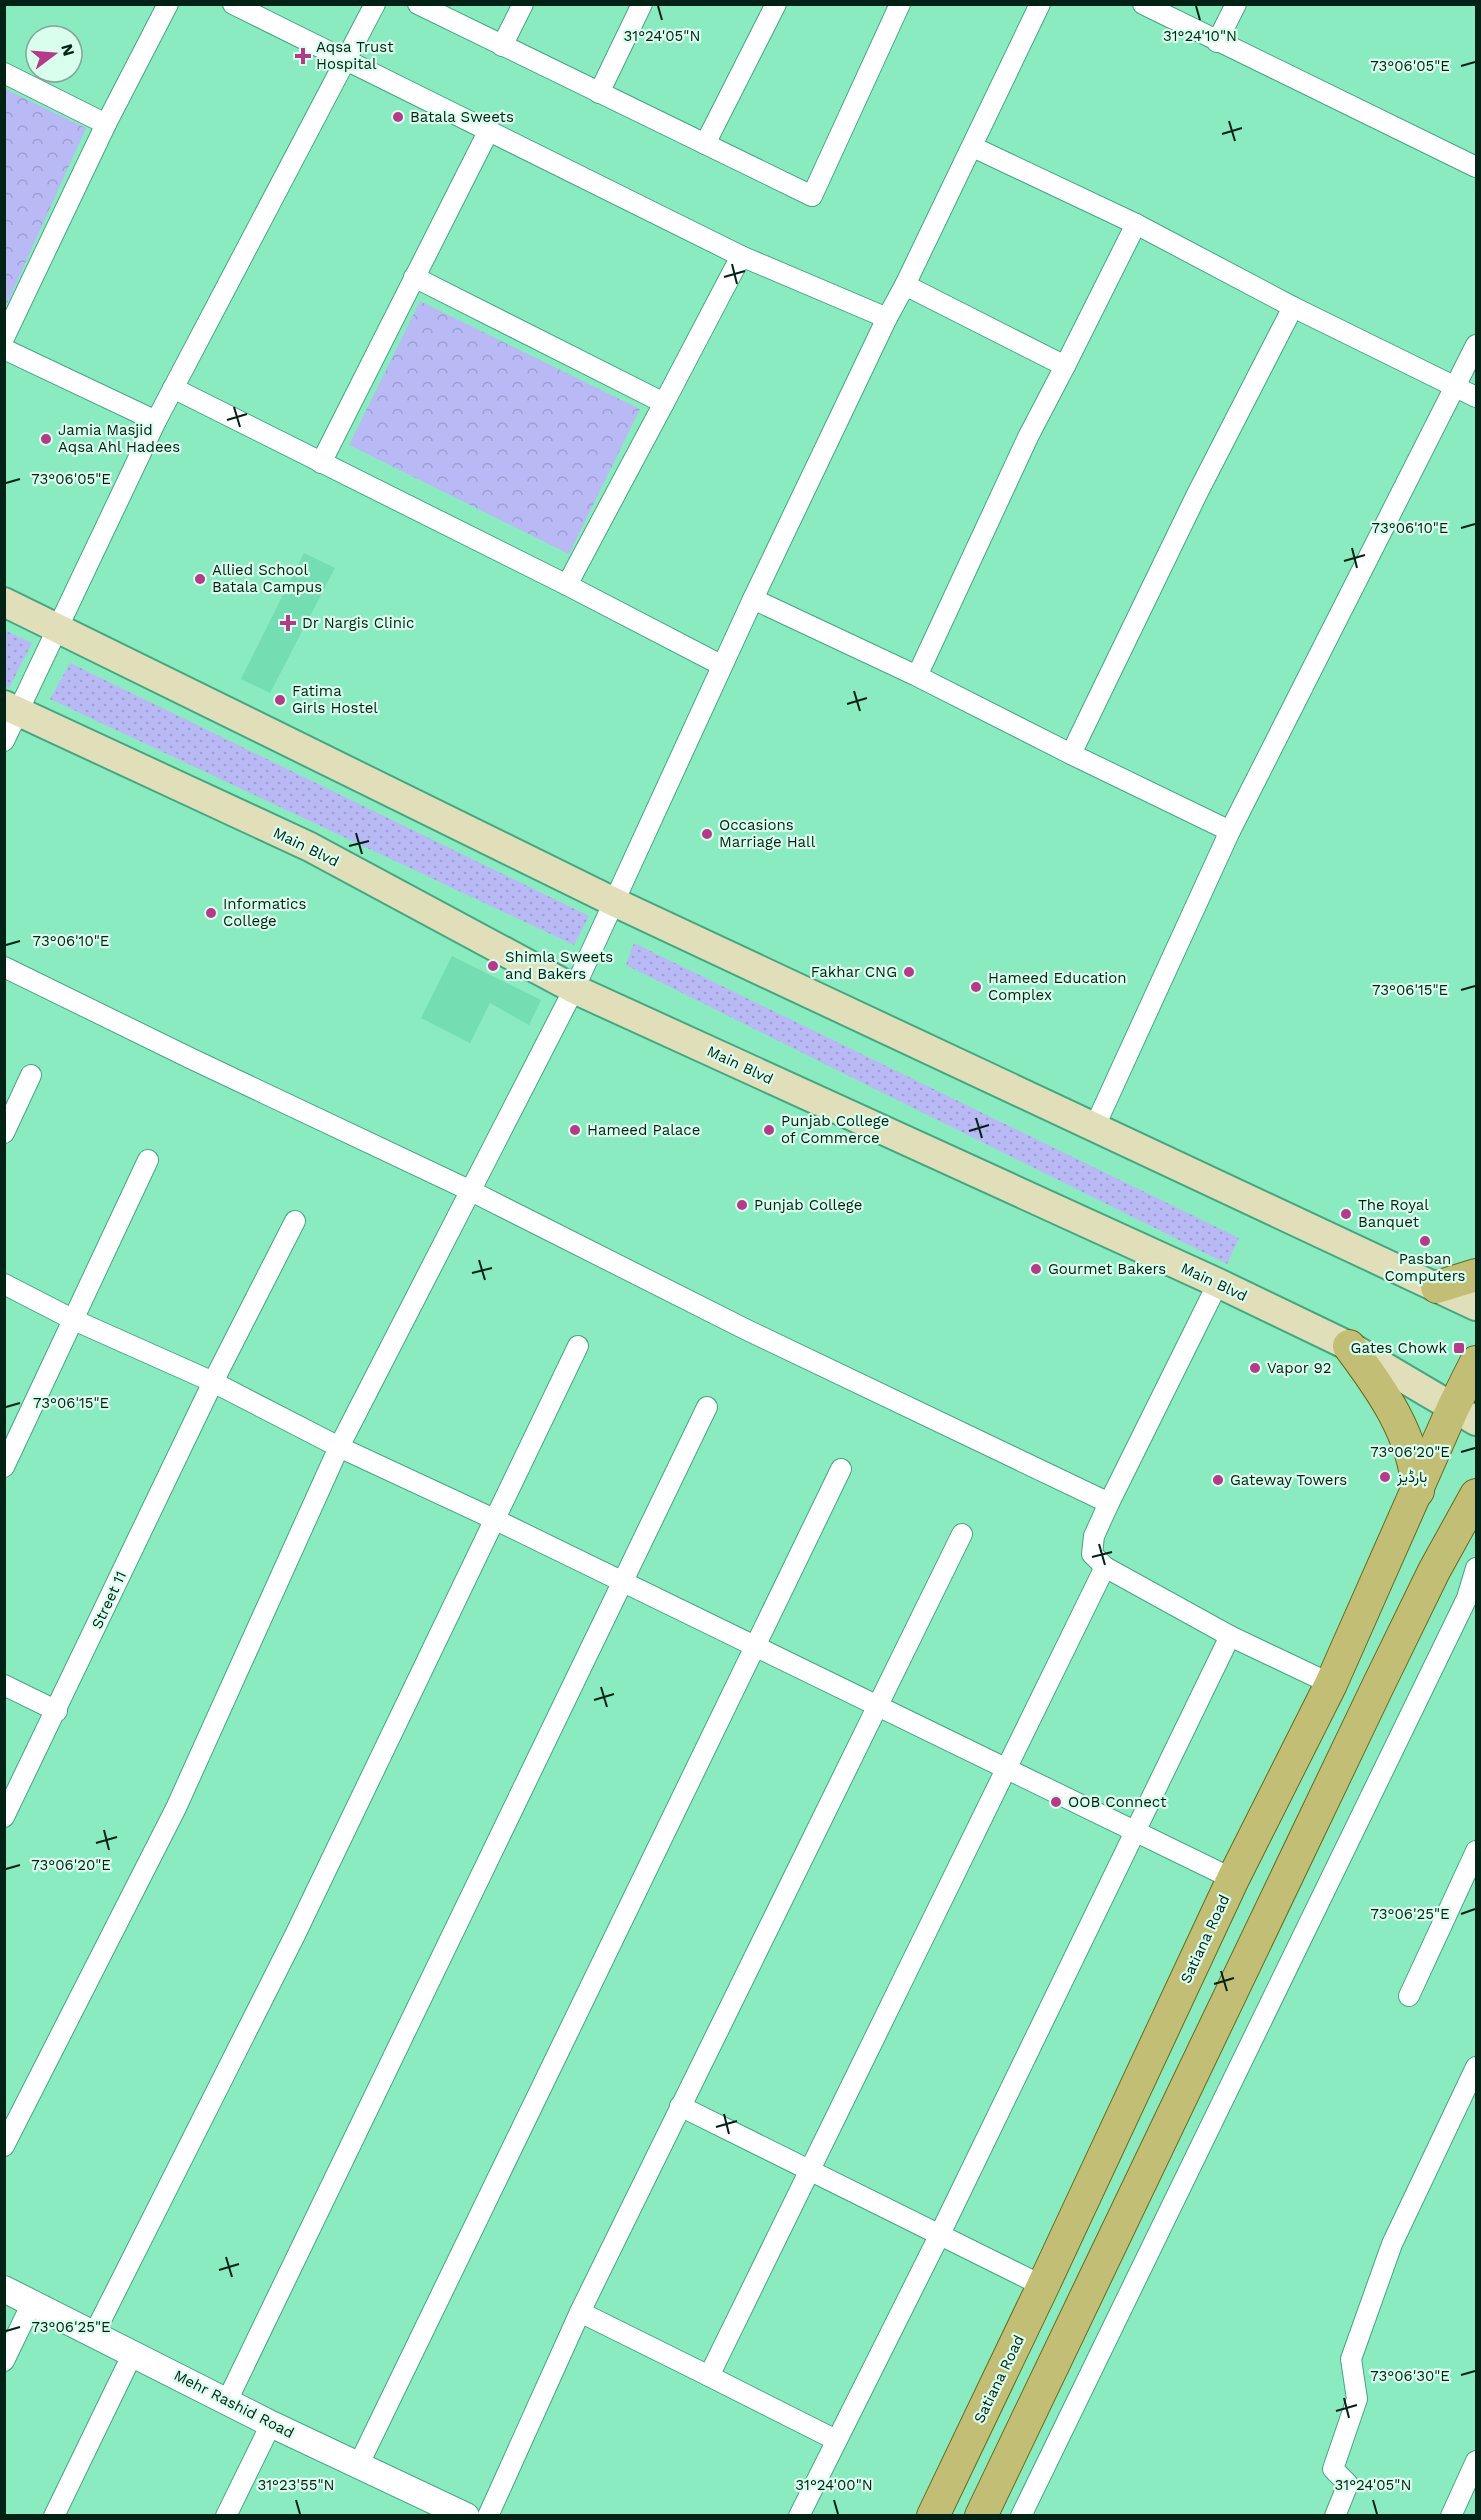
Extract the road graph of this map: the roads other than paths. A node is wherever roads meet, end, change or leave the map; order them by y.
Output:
1 (168, 4) edge
2 (233, 4) edge
3 (375, 4) edge
4 (417, 4) edge
5 (523, 4) edge
6 (642, 4) edge
7 (776, 4) edge
8 (900, 4) edge
9 (1040, 4) edge
10 (1143, 4) edge
11 (1236, 4) edge
12 (1217, 42) junction
13 (502, 46) junction
14 (346, 60) junction
15 (4, 74) edge
16 (599, 93) junction
17 (106, 124) junction
18 (489, 130) junction
19 (705, 144) junction
20 (973, 147) junction
21 (1476, 167) edge
22 (1136, 224) junction
23 (741, 256) junction
24 (414, 277) junction
25 (905, 285) junction
26 (1293, 307) junction
27 (887, 318) junction
28 (4, 338) edge
29 (1476, 345) edge
30 (4, 349) edge
31 (1065, 366) junction
32 (1457, 387) junction
33 (173, 388) junction
34 (1476, 397) edge
35 (664, 403) junction
36 (156, 421) junction
37 (321, 463) junction
38 (567, 585) junction
39 (753, 599) junction
40 (4, 602) edge
41 (58, 628) junction
42 (721, 665) junction
43 (917, 676) junction
44 (11, 708) edge
45 (4, 741) edge
46 (1071, 754) junction
47 (1230, 831) junction
48 (612, 901) junction
49 (4, 967) edge
50 (573, 989) junction
51 (31, 1075) dead end
52 (1095, 1126) junction
53 (4, 1133) edge
54 (148, 1160) dead end
55 (471, 1191) junction
56 (295, 1221) dead end
57 (1476, 1275) edge
58 (1218, 1283) junction
59 (4, 1284) edge
60 (1437, 1287) junction
61 (1476, 1305) edge
62 (74, 1320) junction
63 (579, 1346) dead end
64 (1349, 1346) junction
65 (1476, 1362) edge
66 (213, 1382) junction
67 (707, 1407) dead end
68 (1465, 1414) edge
69 (339, 1447) junction
70 (4, 1467) edge
71 (841, 1469) dead end
72 (1418, 1491) junction
73 (1476, 1495) edge
74 (1109, 1503) junction
75 (496, 1520) junction
76 (1476, 1522) edge
77 (962, 1534) dead end
78 (1105, 1567) junction
79 (1476, 1568) edge
80 (1434, 1571) junction
81 (623, 1582) junction
82 (1468, 1616) edge
83 (1230, 1636) junction
84 (753, 1646) junction
85 (1331, 1684) junction
86 (4, 1685) edge
87 (877, 1707) junction
88 (57, 1711) junction
89 (1007, 1771) junction
90 (4, 1818) edge
91 (1136, 1830) junction
92 (1476, 1851) edge
93 (1233, 1879) junction
94 (1409, 1996) dead end
95 (1476, 2067) edge
96 (680, 2106) junction
97 (4, 2146) edge
98 (808, 2168) junction
99 (939, 2236) junction
100 (1043, 2286) junction
101 (4, 2289) edge
102 (32, 2303) junction
103 (580, 2312) junction
104 (94, 2334) junction
105 (133, 2353) junction
106 (4, 2361) edge
107 (709, 2376) junction
108 (227, 2402) junction
109 (271, 2424) junction
110 (836, 2440) junction
111 (1476, 2461) edge
112 (359, 2464) junction
113 (1459, 2513) edge
114 (54, 2516) edge
115 (226, 2516) edge
116 (466, 2516) edge
117 (488, 2516) edge
118 (799, 2516) edge
119 (933, 2516) edge
120 (981, 2516) edge
121 (1021, 2516) edge
122 (1335, 2516) edge

1 - 17 street
2 - 14 street
3 - 14 street
4 - 13 street
5 - 13 street
6 - 16 street
7 - 19 street
8 - 19 street
9 - 20 street
10 - 12 street
11 - 12 street
12 - 21 street
13 - 16 street
14 - 18 street
14 - 33 street
15 - 17 street
16 - 19 street
17 - 28 street
18 - 23 street
18 - 24 street
20 - 22 street
20 - 25 street
22 - 26 street
22 - 31 street
23 - 27 street
23 - 35 street
24 - 35 street
24 - 37 street
25 - 27 street
25 - 31 street
26 - 32 street
26 - 46 street
27 - 39 street
29 - 32 street
30 - 36 street
31 - 43 street
32 - 34 street
32 - 47 street
33 - 36 street
33 - 37 street
35 - 38 street
36 - 41 street
37 - 38 street
38 - 42 street
39 - 42 street
39 - 43 street
40 - 41 main road
41 - 44 street
41 - 48 main road
42 - 48 street
43 - 46 street
44 - 45 street
44 - 50 main road, Main Blvd
46 - 47 street
47 - 52 street
48 - 50 street
48 - 52 main road
49 - 55 street
50 - 55 street
50 - 58 main road, Main Blvd
51 - 53 street
52 - 60 main road
54 - 62 street
55 - 69 street
55 - 74 street
56 - 66 street, Street 11
57 - 60 main road
58 - 64 main road, Main Blvd
58 - 74 street
59 - 62 street
60 - 61 main road
62 - 66 street
62 - 70 street
63 - 75 street
64 - 68 main road, Main Blvd
64 - 72 main road
65 - 68 main road, Satiana Road
66 - 69 street
66 - 88 street, Street 11
67 - 81 street
68 - 72 main road, Satiana Road
69 - 75 street
69 - 97 street
71 - 84 street
72 - 85 main road, Satiana Road
73 - 80 main road
74 - 78 street
75 - 81 street
75 - 104 street
76 - 80 main road
77 - 87 street
78 - 83 street
78 - 89 street
79 - 82 street
80 - 120 main road
81 - 84 street
81 - 108 street
82 - 121 street
83 - 85 street
83 - 91 street
84 - 87 street
84 - 112 street
85 - 93 main road, Satiana Road
86 - 88 street
87 - 89 street
87 - 96 street
88 - 90 street, Street 11
89 - 91 street
89 - 98 street
91 - 93 street
91 - 99 street
92 - 94 street
93 - 100 main road, Satiana Road
95 - 122 street
96 - 98 street
96 - 103 street
98 - 99 street
98 - 107 street
99 - 100 street
99 - 110 street
100 - 119 main road, Satiana Road
101 - 102 street, Mehr Rashid Road
102 - 104 street, Mehr Rashid Road
102 - 106 street
103 - 107 street
103 - 117 street
104 - 105 street, Mehr Rashid Road
105 - 108 street, Mehr Rashid Road
105 - 114 street
107 - 110 street
108 - 109 street, Mehr Rashid Road
109 - 112 street, Mehr Rashid Road
109 - 115 street
110 - 118 street
111 - 113 street
112 - 116 street, Mehr Rashid Road

